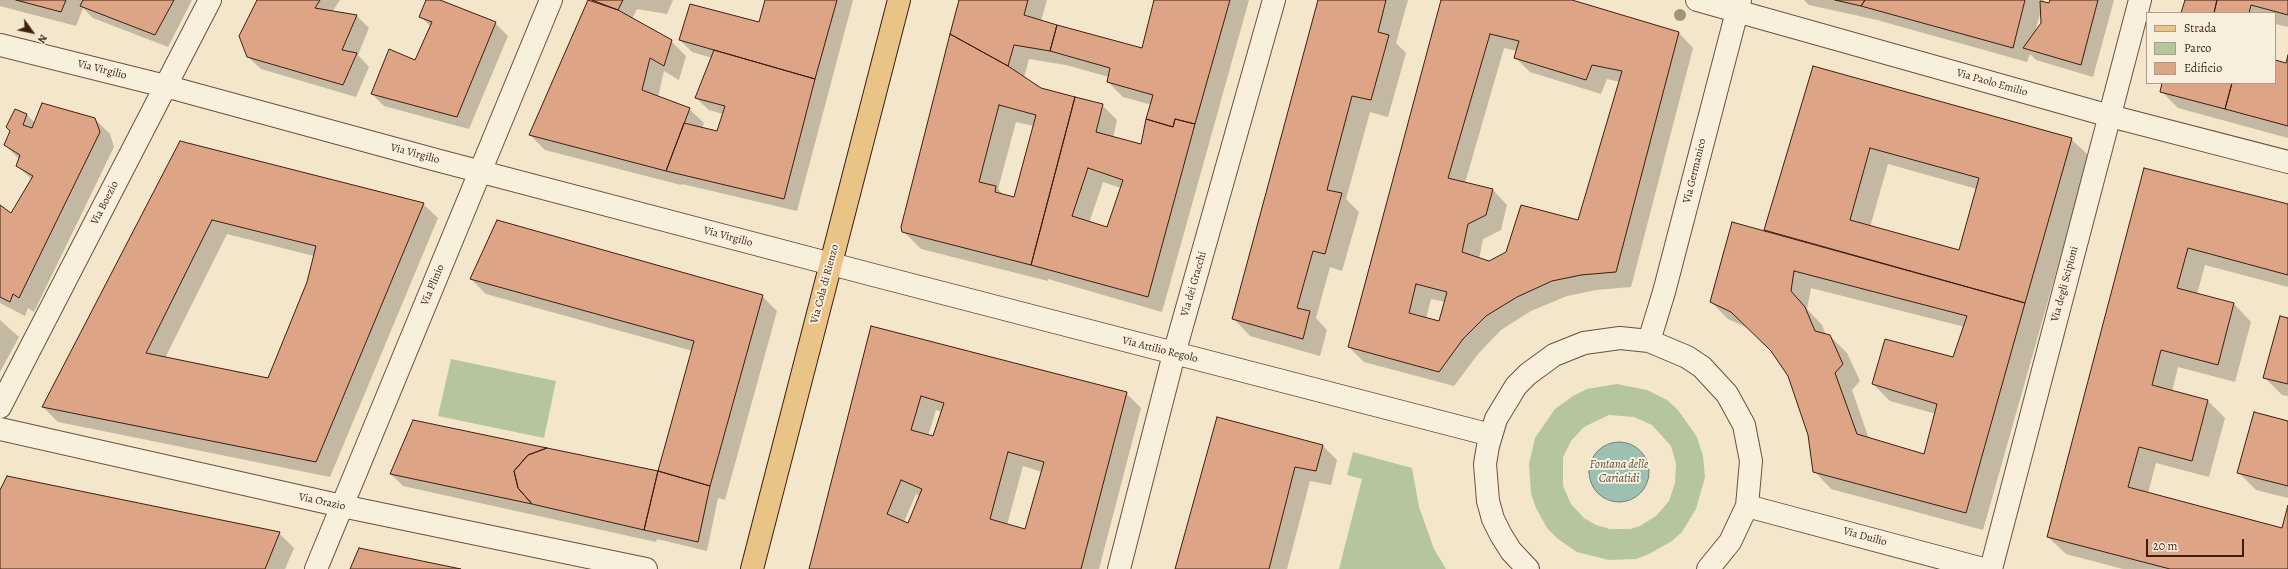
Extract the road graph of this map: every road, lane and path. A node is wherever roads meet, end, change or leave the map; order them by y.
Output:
1 (210, 0) edge
2 (551, 0) edge
3 (899, 0) edge
4 (1274, 0) edge
5 (1696, 0) edge
6 (2140, 0) edge
7 (1739, 6) edge
8 (0, 45) edge
9 (165, 86) junction
10 (2110, 116) junction
11 (2288, 162) edge
12 (480, 171) junction
13 (830, 264) junction
14 (1649, 341) junction
15 (1174, 354) junction
16 (0, 407) edge
17 (0, 429) edge
18 (1491, 435) junction
19 (342, 506) junction
20 (1747, 506) junction
21 (316, 569) edge
22 (646, 569) edge
23 (752, 569) edge
24 (1119, 569) edge
25 (1528, 569) edge
26 (1708, 569) edge
27 (1983, 569) edge
28 (1991, 569) edge

1 - 9 street, Via Boezio
2 - 12 street, Via Plinio
3 - 13 main road, Via Cola di Rienzo
4 - 15 street, Via dei Gracchi
5 - 7 street, Via Paolo Emilio
6 - 10 street, Via degli Scipioni
7 - 10 street, Via Paolo Emilio
7 - 14 street, Via Germanico
8 - 9 street, Via Virgilio
9 - 12 street, Via Virgilio
9 - 16 street, Via Boezio
10 - 11 street, Via Paolo Emilio
10 - 28 street, Via degli Scipioni
12 - 13 street, Via Virgilio
12 - 19 street, Via Plinio
13 - 15 street, Via Attilio Regolo
13 - 23 main road, Via Cola di Rienzo
14 - 18 street
14 - 20 street
15 - 18 street, Via Attilio Regolo
15 - 24 street, Via dei Gracchi
17 - 19 street, Via Orazio
18 - 25 street
19 - 21 street, Via Plinio
19 - 22 street, Via Orazio
20 - 26 street
20 - 27 street, Via Duilio

